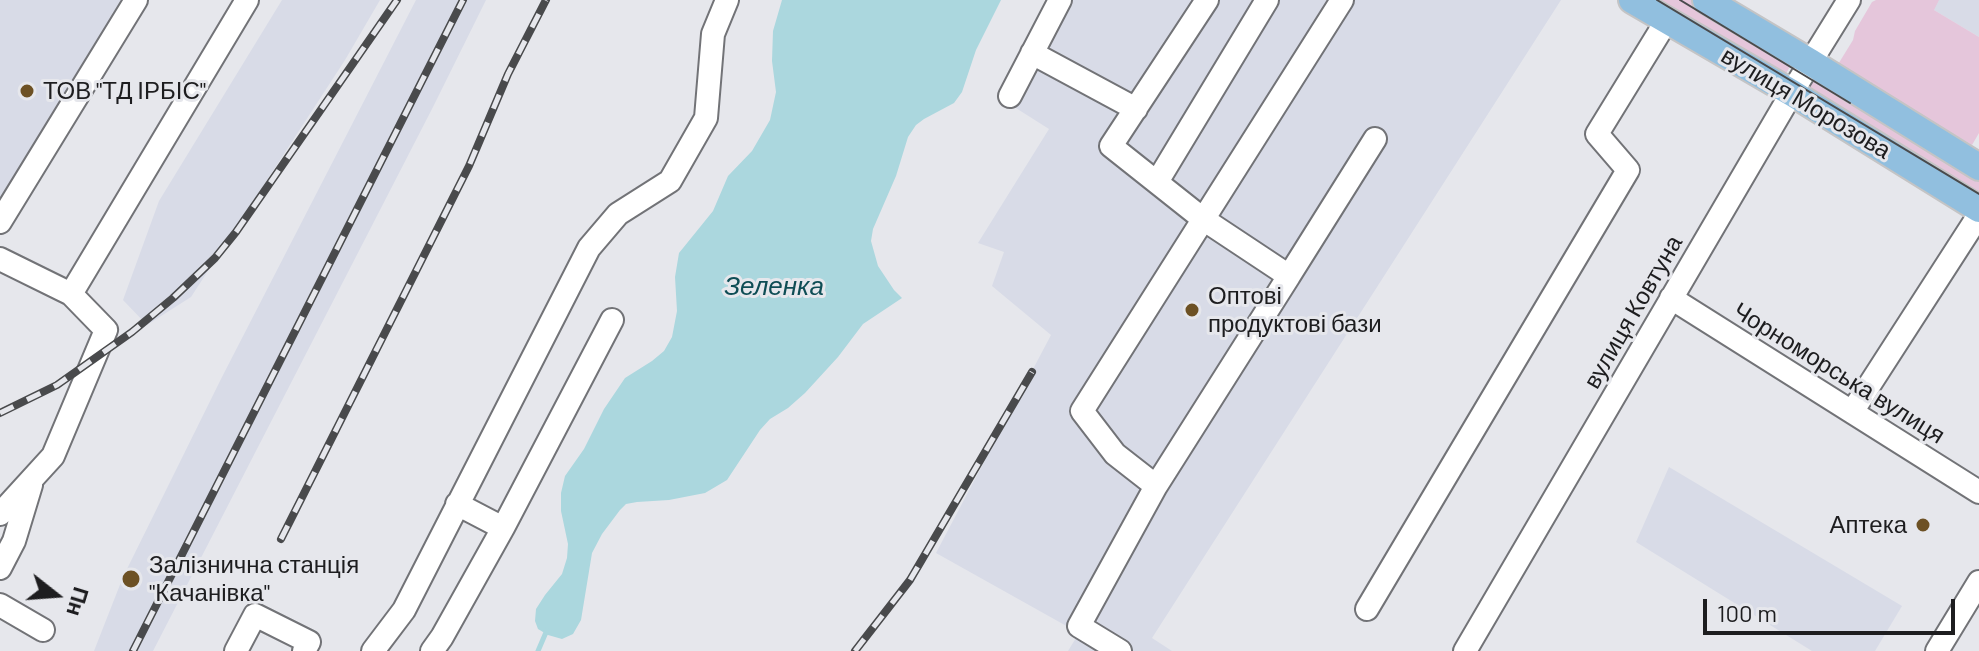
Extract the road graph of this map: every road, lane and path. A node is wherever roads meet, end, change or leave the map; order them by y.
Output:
1 (136, 0) edge
2 (247, 0) edge
3 (727, 0) edge
4 (1060, 0) edge
5 (1207, 0) edge
6 (1267, 0) edge
7 (1342, 0) edge
8 (1632, 0) edge
9 (1706, 0) edge
10 (1849, 0) edge
11 (1667, 20) junction
12 (1032, 53) junction
13 (1810, 62) junction
14 (1792, 93) junction
15 (1010, 96) dead end
16 (1136, 109) junction
17 (1375, 139) dead end
18 (1979, 167) edge
19 (1157, 182) junction
20 (1979, 209) edge
21 (1979, 215) edge
22 (1203, 219) junction
23 (0, 222) edge
24 (0, 259) edge
25 (1289, 276) junction
26 (71, 294) junction
27 (1671, 298) junction
28 (612, 320) dead end
29 (1852, 412) junction
30 (34, 476) junction
31 (1156, 486) junction
32 (1979, 492) edge
33 (457, 504) junction
34 (0, 514) edge
35 (503, 528) junction
36 (0, 568) edge
37 (1979, 582) edge
38 (0, 605) edge
39 (1367, 609) dead end
40 (1971, 614) edge
41 (43, 630) dead end
42 (1111, 649) edge
43 (236, 651) edge
44 (304, 651) edge
45 (373, 651) edge
46 (432, 651) edge
47 (1465, 651) edge
48 (1937, 651) edge

1 - 23 street
2 - 26 street
3 - 33 street
4 - 12 street
5 - 16 street
6 - 19 street
7 - 22 street
8 - 11 main road, вулиця Морозова
9 - 13 main road, вулиця Морозова
10 - 13 street, вулиця Ковтуна
11 - 14 main road, вулиця Морозова
11 - 39 street
12 - 15 street
12 - 16 street
13 - 14 street, вулиця Ковтуна
13 - 18 main road, вулиця Морозова
14 - 20 main road, вулиця Морозова
14 - 27 street, вулиця Ковтуна
16 - 19 street
17 - 25 street
19 - 22 street
21 - 29 street
22 - 25 street
22 - 31 street
24 - 26 street
25 - 31 street
26 - 30 street
27 - 29 street, Чорноморська вулиця
27 - 47 street, вулиця Ковтуна
28 - 35 street
29 - 32 street, Чорноморська вулиця
30 - 34 street
30 - 36 street
31 - 42 street
33 - 35 street
33 - 45 street
35 - 46 street
37 - 40 street
38 - 41 street
40 - 48 street
43 - 44 street

